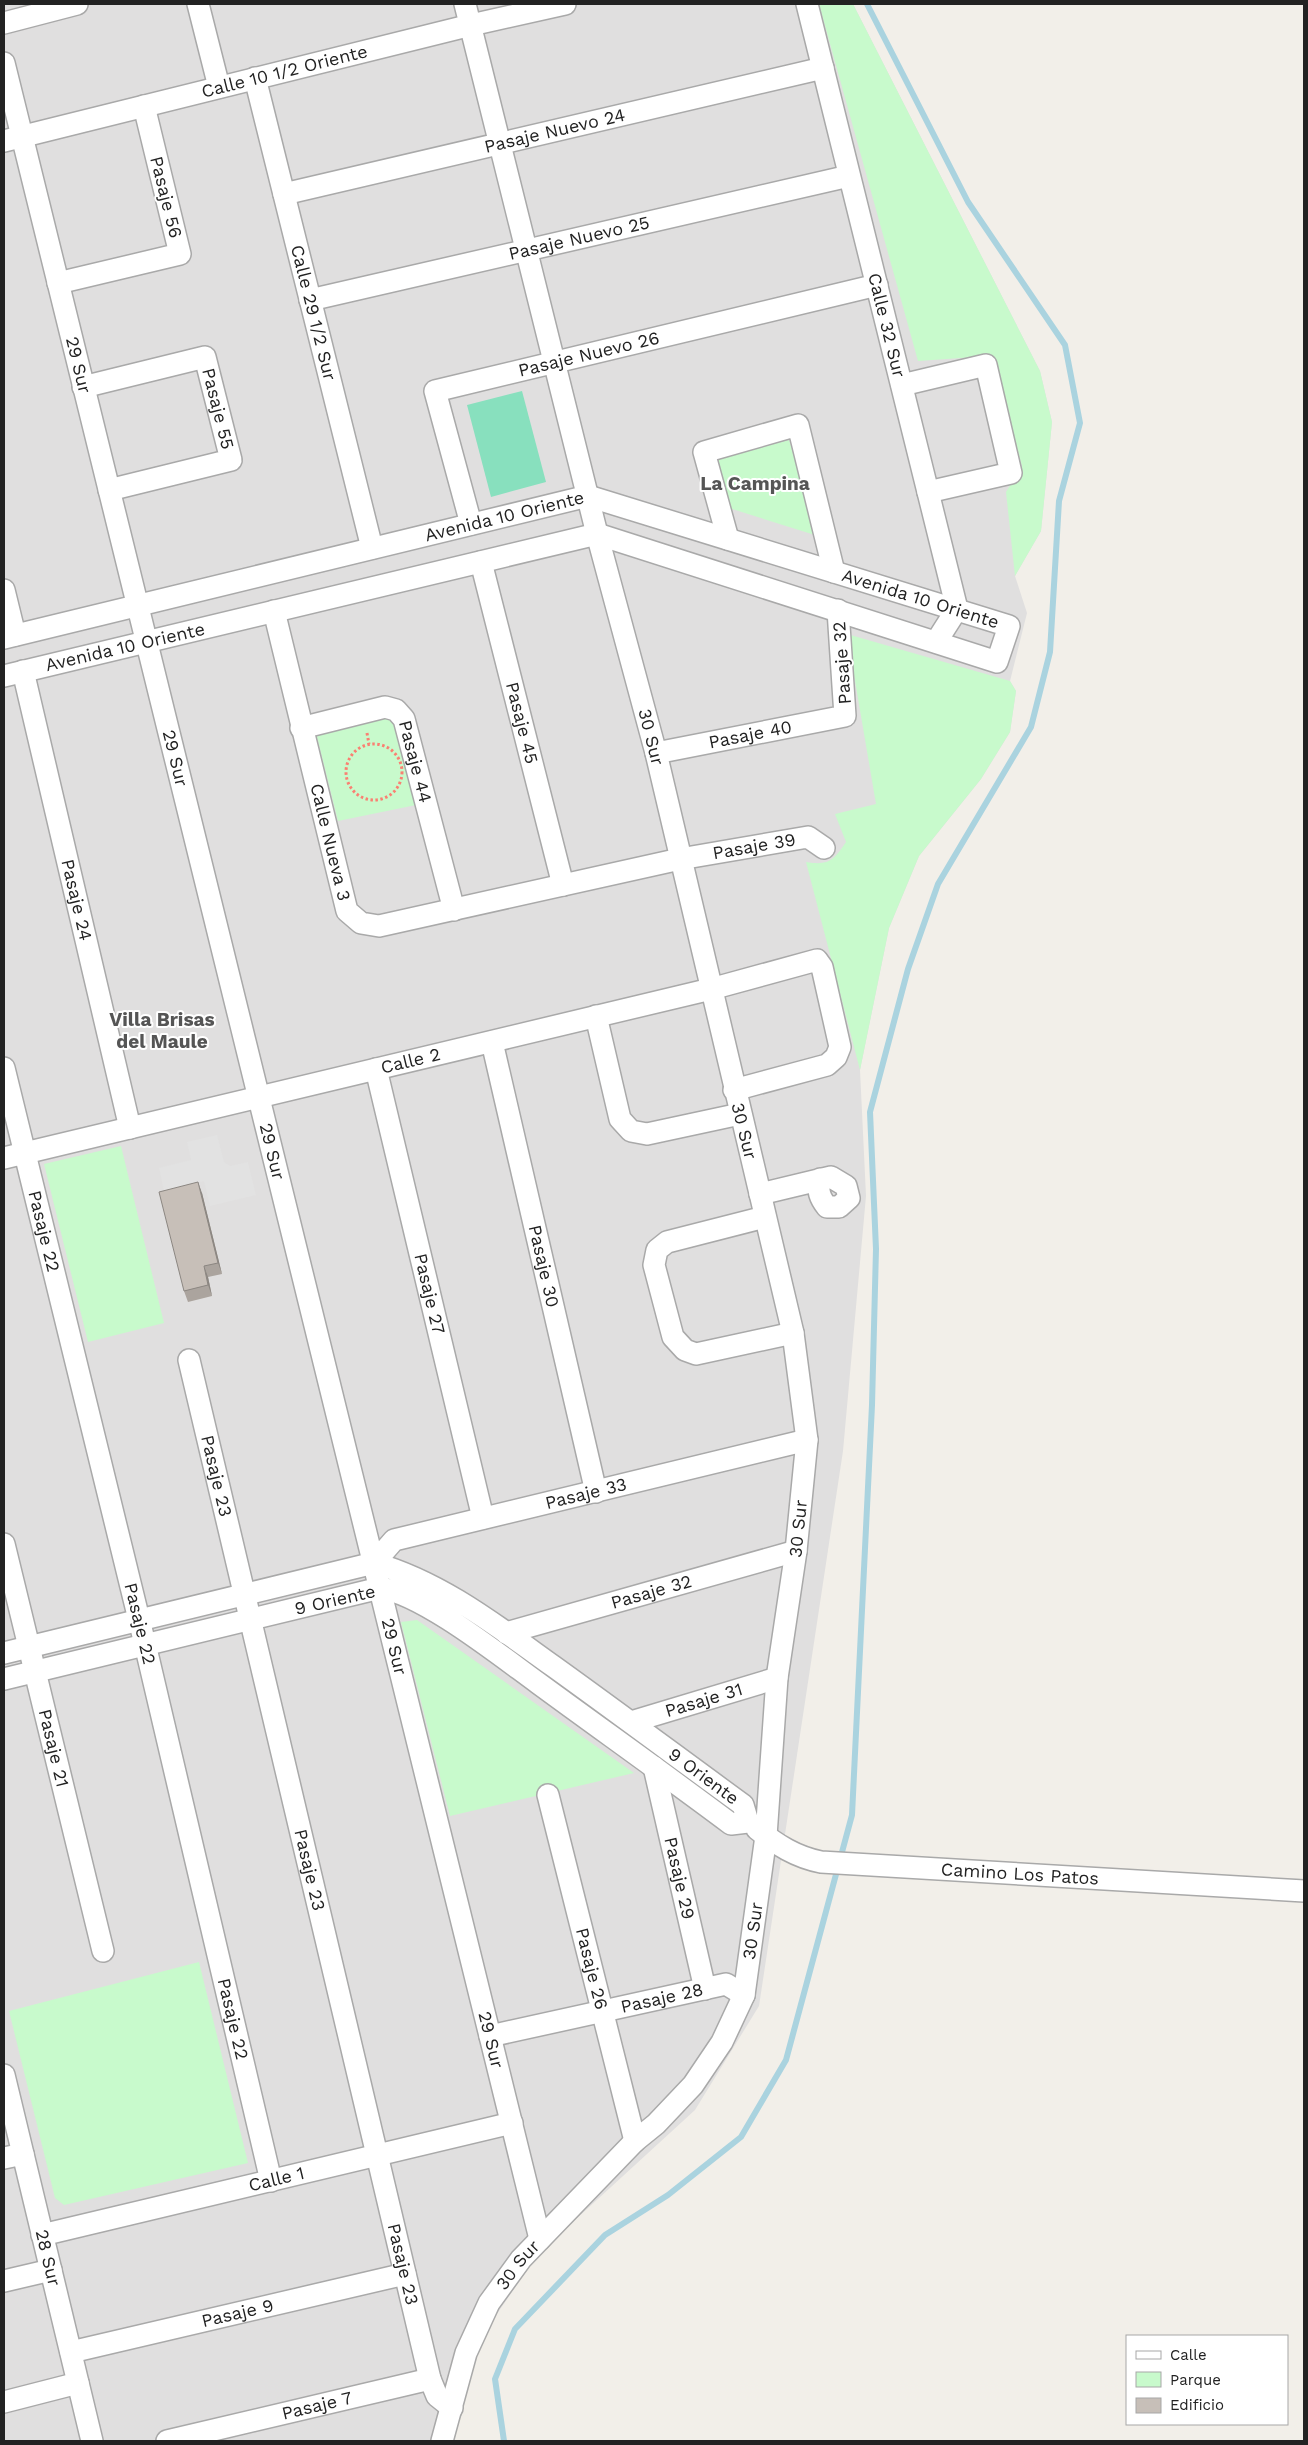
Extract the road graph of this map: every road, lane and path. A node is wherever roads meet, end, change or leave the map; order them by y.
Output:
1 (77, 4) edge
2 (198, 4) edge
3 (465, 4) edge
4 (565, 4) edge
5 (807, 4) edge
6 (4, 23) edge
7 (470, 25) junction
8 (4, 63) edge
9 (823, 68) junction
10 (255, 78) junction
11 (219, 87) junction
12 (144, 106) junction
13 (13, 138) edge
14 (500, 143) junction
15 (849, 176) junction
16 (284, 194) junction
17 (527, 250) junction
18 (58, 283) junction
19 (877, 284) junction
20 (310, 300) junction
21 (555, 363) junction
22 (902, 385) junction
23 (84, 386) junction
24 (109, 490) junction
25 (928, 492) junction
26 (588, 496) junction
27 (471, 524) junction
28 (597, 534) junction
29 (728, 539) junction
30 (372, 548) junction
31 (481, 562) junction
32 (834, 572) junction
33 (4, 590) edge
34 (137, 606) junction
35 (957, 609) junction
36 (838, 610) junction
37 (274, 611) junction
38 (9, 637) edge
39 (146, 642) junction
40 (936, 642) junction
41 (13, 674) edge
42 (845, 716) joint
43 (301, 728) junction
44 (656, 753) junction
45 (347, 782) joint
46 (824, 848) dead end
47 (680, 859) junction
48 (564, 885) junction
49 (454, 910) junction
50 (711, 989) junction
51 (596, 1016) junction
52 (492, 1042) junction
53 (4, 1068) edge
54 (376, 1069) junction
55 (734, 1090) junction
56 (259, 1097) junction
57 (740, 1114) junction
58 (130, 1128) junction
59 (14, 1156) edge
60 (820, 1179) dead end
61 (760, 1194) junction
62 (765, 1217) junction
63 (793, 1333) junction
64 (189, 1360) dead end
65 (807, 1440) junction
66 (596, 1492) junction
67 (483, 1518) junction
68 (4, 1544) edge
69 (796, 1551) junction
70 (374, 1564) junction
71 (380, 1588) junction
72 (244, 1594) junction
73 (139, 1620) junction
74 (250, 1620) junction
75 (506, 1633) junction
76 (145, 1644) junction
77 (29, 1647) junction
78 (4, 1653) edge
79 (35, 1671) junction
80 (777, 1678) junction
81 (4, 1679) edge
82 (631, 1722) junction
83 (654, 1767) junction
84 (548, 1795) dead end
85 (748, 1822) junction
86 (766, 1836) junction
87 (1304, 1890) edge
88 (103, 1951) dead end
89 (705, 1988) junction
90 (744, 1995) junction
91 (601, 2011) junction
92 (490, 2036) junction
93 (4, 2075) edge
94 (512, 2123) junction
95 (635, 2141) junction
96 (13, 2156) edge
97 (377, 2156) junction
98 (271, 2181) junction
99 (42, 2235) junction
100 (540, 2239) junction
101 (51, 2270) junction
102 (404, 2274) junction
103 (4, 2281) edge
104 (71, 2352) junction
105 (430, 2380) junction
106 (78, 2383) junction
107 (4, 2402) edge
108 (452, 2408) junction
109 (92, 2441) edge
110 (167, 2441) edge
111 (442, 2441) edge

1 - 6 street
2 - 11 street
3 - 7 street, 30 Sur
4 - 7 street, Calle 10 1/2 Oriente
5 - 9 street, Calle 32 Sur
7 - 10 street, Calle 10 1/2 Oriente
7 - 14 street, 30 Sur
8 - 13 street, 29 Sur
9 - 14 street, Pasaje Nuevo 24
9 - 15 street, Calle 32 Sur
10 - 11 street, Calle 10 1/2 Oriente
10 - 16 street, Calle 29 1/2 Sur
11 - 12 street, Calle 10 1/2 Oriente
12 - 13 street, Calle 10 1/2 Oriente
12 - 18 street, Pasaje 56
13 - 18 street, 29 Sur
14 - 16 street, Pasaje Nuevo 24
14 - 17 street, 30 Sur
15 - 17 street, Pasaje Nuevo 25
15 - 19 street, Calle 32 Sur
16 - 20 street, Calle 29 1/2 Sur
17 - 20 street, Pasaje Nuevo 25
17 - 21 street, 30 Sur
18 - 23 street, 29 Sur
19 - 21 street, Pasaje Nuevo 26
19 - 22 street, Calle 32 Sur
20 - 30 street, Calle 29 1/2 Sur
21 - 26 street, 30 Sur
21 - 27 street, Pasaje Nuevo 26
22 - 25 street, Calle 32 Sur
22 - 25 street
23 - 24 street, 29 Sur
23 - 24 street, Pasaje 55
24 - 34 street, 29 Sur
25 - 35 street, Calle 32 Sur
26 - 27 street, Avenida 10 Oriente
26 - 28 street, 30 Sur
26 - 29 street, Avenida 10 Oriente
27 - 30 street, Avenida 10 Oriente
28 - 31 street, Avenida 10 Oriente
28 - 36 street, Avenida 10 Oriente
28 - 44 street, 30 Sur
29 - 32 street, Avenida 10 Oriente
29 - 32 street
30 - 34 street, Avenida 10 Oriente
31 - 37 street, Avenida 10 Oriente
31 - 48 street, Pasaje 45
32 - 35 street, Avenida 10 Oriente
33 - 38 street
34 - 38 street, Avenida 10 Oriente
34 - 39 street, 29 Sur
35 - 40 street
35 - 40 street, Avenida 10 Oriente
36 - 40 street, Avenida 10 Oriente
36 - 42 street, Pasaje 32
37 - 39 street, Avenida 10 Oriente
37 - 43 street, Calle Nueva 3
39 - 41 street, Avenida 10 Oriente
39 - 56 street, 29 Sur
41 - 58 street, Pasaje 24
42 - 44 street, Pasaje 40
43 - 49 street, Calle Nueva 3
43 - 49 street, Pasaje 44
44 - 47 street, 30 Sur
45 - 45 path
46 - 47 street, Pasaje 39
47 - 48 street, Calle Nueva 3
47 - 50 street, 30 Sur
48 - 49 street, Calle Nueva 3
50 - 51 street, Calle 2
50 - 55 street, 30 Sur
50 - 55 street, Calle 2
51 - 52 street, Calle 2
51 - 57 street
52 - 54 street, Calle 2
52 - 66 street, Pasaje 30
53 - 59 street, Pasaje 22
54 - 56 street, Calle 2
54 - 67 street, Pasaje 27
55 - 57 street, 30 Sur
56 - 58 street, Calle 2
56 - 70 street, 29 Sur
57 - 61 street, 30 Sur
58 - 59 street, Calle 2
59 - 73 street, Pasaje 22
60 - 61 street
61 - 62 street, 30 Sur
62 - 63 street, 30 Sur
62 - 63 street
63 - 65 street, 30 Sur
64 - 72 street, Pasaje 23
65 - 66 street, Pasaje 33
65 - 69 street, 30 Sur
66 - 67 street, Pasaje 33
67 - 70 street, Pasaje 33
68 - 77 street, Pasaje 21
69 - 75 street, Pasaje 32
69 - 80 street, 30 Sur
70 - 71 street, 29 Sur
70 - 72 street, 9 Oriente
70 - 75 street, 9 Oriente
71 - 74 street, 9 Oriente
71 - 83 street, 9 Oriente
71 - 92 street, 29 Sur
72 - 73 street, 9 Oriente
72 - 74 street, Pasaje 23
73 - 76 street, Pasaje 22
73 - 77 street, 9 Oriente
74 - 76 street, 9 Oriente
74 - 97 street, Pasaje 23
75 - 82 street, 9 Oriente
76 - 79 street, 9 Oriente
76 - 98 street, Pasaje 22
77 - 78 street, 9 Oriente
77 - 79 street, Pasaje 21
79 - 81 street, 9 Oriente
79 - 88 street, Pasaje 21
80 - 82 street, Pasaje 31
80 - 86 street, 30 Sur
82 - 85 street, 9 Oriente
83 - 85 street, 9 Oriente
83 - 89 street, Pasaje 29
84 - 91 street, Pasaje 26
85 - 86 street, Camino Los Patos
86 - 87 street, Camino Los Patos
86 - 90 street, 30 Sur
89 - 90 street, Pasaje 28
89 - 91 street, Pasaje 28
90 - 95 street, 30 Sur
91 - 92 street, Pasaje 28
91 - 95 street, Pasaje 26
92 - 94 street, 29 Sur
93 - 96 street, 28 Sur
94 - 97 street, Calle 1
94 - 100 street, 29 Sur
95 - 100 street, 30 Sur
96 - 99 street, 28 Sur
97 - 98 street, Calle 1
97 - 102 street, Pasaje 23
98 - 99 street, Calle 1
99 - 101 street, 28 Sur
100 - 108 street, 30 Sur
101 - 103 street
101 - 104 street, 28 Sur
102 - 104 street, Pasaje 9
102 - 105 street, Pasaje 23
104 - 106 street, 28 Sur
105 - 108 street
105 - 110 street, Pasaje 7
106 - 107 street
106 - 109 street, 28 Sur
108 - 111 street, 30 Sur

